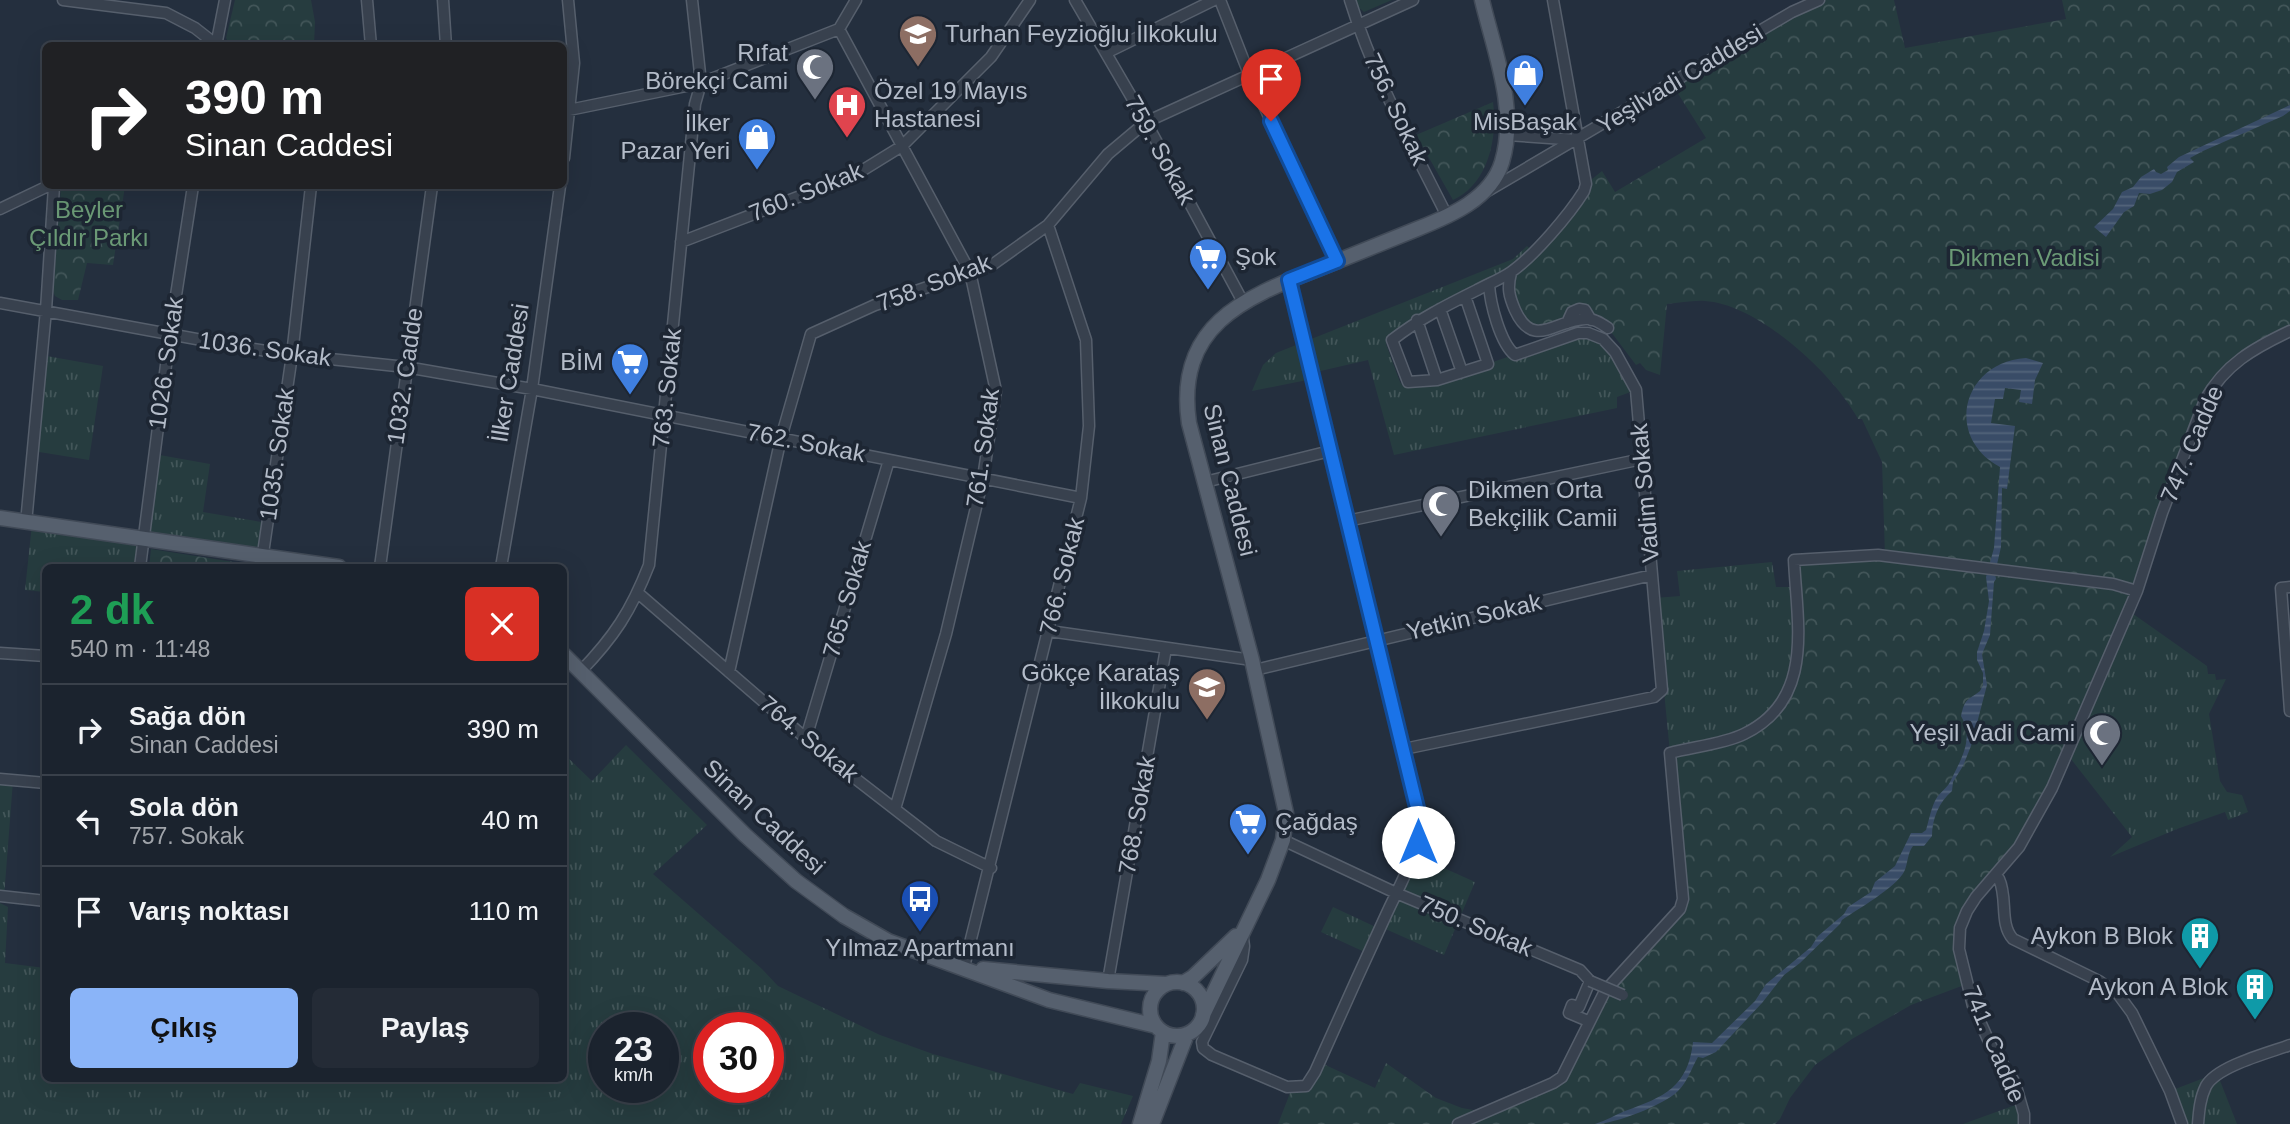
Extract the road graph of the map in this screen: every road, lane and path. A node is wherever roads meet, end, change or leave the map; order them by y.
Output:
1 (63, 0) edge
2 (225, 0) edge
3 (367, 0) edge
4 (443, 0) edge
5 (568, 0) edge
6 (692, 0) edge
7 (841, 0) edge
8 (856, 0) edge
9 (1030, 0) edge
10 (1075, 0) edge
11 (1214, 0) edge
12 (1220, 0) edge
13 (1350, 0) edge
14 (1413, 0) edge
15 (1482, 0) edge
16 (1553, 0) edge
17 (1819, 0) edge
18 (847, 15) junction
19 (1358, 25) junction
20 (839, 29) junction
21 (212, 42) edge
22 (217, 42) edge
23 (371, 42) edge
24 (446, 42) edge
25 (1106, 52) junction
26 (1249, 74) junction
27 (701, 83) junction
28 (567, 111) edge
29 (1146, 122) junction
30 (1507, 135) junction
31 (1578, 140) junction
32 (902, 146) junction
33 (42, 189) edge
34 (54, 189) edge
35 (193, 189) edge
36 (311, 189) edge
37 (432, 189) edge
38 (560, 189) edge
39 (1481, 196) junction
40 (0, 209) edge
41 (1447, 216) junction
42 (1048, 225) junction
43 (681, 242) junction
44 (1337, 261) junction
45 (970, 272) junction
46 (1511, 273) junction
47 (1289, 280) junction
48 (1489, 284) junction
49 (1465, 296) junction
50 (1243, 302) junction
51 (0, 303) edge
52 (1440, 309) junction
53 (46, 310) junction
54 (1418, 320) junction
55 (1608, 328) dead end
56 (2290, 331) edge
57 (170, 334) junction
58 (292, 355) junction
59 (406, 367) junction
60 (1462, 372) junction
61 (1437, 380) junction
62 (532, 389) junction
63 (664, 415) junction
64 (781, 438) junction
65 (1329, 451) junction
66 (1642, 459) junction
67 (888, 460) junction
68 (983, 478) junction
69 (1205, 482) junction
70 (1081, 498) junction
71 (0, 518) edge
72 (1347, 521) junction
73 (26, 523) junction
74 (142, 540) junction
75 (261, 562) edge
76 (140, 564) edge
77 (292, 564) edge
78 (380, 564) edge
79 (503, 564) edge
80 (1653, 575) junction
81 (2286, 587) edge
82 (2137, 591) junction
83 (638, 593) junction
84 (1049, 631) junction
85 (1376, 639) junction
86 (1166, 648) junction
87 (0, 653) edge
88 (42, 656) edge
89 (567, 658) edge
90 (1254, 665) junction
91 (580, 672) junction
92 (729, 672) junction
93 (2290, 711) edge
94 (806, 738) junction
95 (1404, 749) junction
96 (0, 779) edge
97 (42, 783) edge
98 (895, 809) junction
99 (1283, 840) junction
100 (991, 868) junction
101 (1994, 877) junction
102 (1396, 893) junction
103 (0, 896) edge
104 (42, 901) edge
105 (1242, 931) junction
106 (964, 967) junction
107 (1108, 981) junction
108 (1590, 981) junction
109 (1183, 983) junction
110 (1166, 984) junction
111 (1623, 995) dead end
112 (1203, 1015) junction
113 (1588, 1021) junction
114 (1159, 1029) junction
115 (1187, 1034) junction
116 (2290, 1045) edge
117 (1148, 1119) edge
118 (1458, 1124) edge
119 (2024, 1124) edge
120 (2182, 1124) edge
121 (2198, 1124) edge

1 - 21 street
2 - 22 street
3 - 23 street
4 - 24 street
5 - 28 street
6 - 27 street, 763. Sokak
7 - 18 street
8 - 18 street
9 - 32 street, 760. Sokak
10 - 25 street, 759. Sokak
11 - 25 street
12 - 26 street
13 - 19 street, 756. Sokak
14 - 19 street, 758. Sokak
15 - 30 main road, Sinan Caddesi
16 - 31 street
17 - 31 street, Yeşilvadi Caddesi
18 - 20 street
19 - 26 street, 758. Sokak
19 - 41 street, 756. Sokak
20 - 27 street
20 - 32 street, 761. Sokak
25 - 29 street, 759. Sokak
26 - 29 street, 758. Sokak
26 - 44 street
27 - 28 street
27 - 43 street, 763. Sokak
29 - 42 street, 758. Sokak
29 - 50 street, 759. Sokak
30 - 31 street, Yeşilvadi Caddesi
30 - 39 main road, Sinan Caddesi
31 - 39 street, Yeşilvadi Caddesi
31 - 46 street
32 - 43 street, 760. Sokak
32 - 45 street, 761. Sokak
33 - 40 street
34 - 53 street
35 - 57 street, 1026. Sokak
36 - 58 street, 1035. Sokak
37 - 59 street, 1032. Cadde
38 - 62 street, İlker Caddesi
39 - 41 main road, Sinan Caddesi
41 - 44 main road, Sinan Caddesi
42 - 45 street, 758. Sokak
42 - 70 street, 766. Sokak
43 - 63 street, 763. Sokak
44 - 47 main road, Sinan Caddesi
45 - 64 street, 758. Sokak
45 - 68 street, 761. Sokak
46 - 48 street
46 - 55 street
47 - 50 main road, Sinan Caddesi
47 - 65 street
48 - 49 street
48 - 66 street, Vadim Sokak
49 - 52 street
49 - 60 street
50 - 69 main road, Sinan Caddesi
51 - 53 street, 1036. Sokak
52 - 54 street
52 - 60 street
53 - 57 street, 1036. Sokak
53 - 73 street
54 - 61 street
54 - 61 street
56 - 82 street, 747. Cadde
57 - 58 street, 1036. Sokak
57 - 74 street, 1026. Sokak
58 - 59 street, 1036. Sokak
58 - 75 street, 1035. Sokak
59 - 62 street, 1036. Sokak
59 - 78 street, 1032. Cadde
60 - 61 street
62 - 63 street, 762. Sokak
62 - 79 street, İlker Caddesi
63 - 64 street, 762. Sokak
63 - 83 street, 763. Sokak
64 - 67 street, 762. Sokak
64 - 92 street, 758. Sokak
65 - 69 street
65 - 72 street
66 - 72 street
66 - 80 street, Vadim Sokak
67 - 68 street, 762. Sokak
67 - 94 street, 765. Sokak
68 - 70 street, 762. Sokak
68 - 98 street, 761. Sokak
69 - 90 main road, Sinan Caddesi
70 - 84 street, 766. Sokak
71 - 73 main road
72 - 85 street
73 - 74 main road
74 - 75 main road
74 - 76 street, 1026. Sokak
75 - 77 main road
80 - 85 street, Yetkin Sokak
80 - 95 street, Vadim Sokak
81 - 93 street
82 - 101 street, 741. Cadde
82 - 113 street
83 - 91 street, 763. Sokak
83 - 92 street, 764. Sokak
84 - 86 street
84 - 100 street, 766. Sokak
85 - 90 street, Yetkin Sokak
85 - 95 street
86 - 90 street
86 - 107 street, 768. Sokak
87 - 88 street
89 - 91 main road, Sinan Caddesi
90 - 99 main road, Sinan Caddesi
91 - 106 main road, Sinan Caddesi
92 - 94 street, 764. Sokak
94 - 98 street, 764. Sokak
95 - 102 street
96 - 97 street
98 - 100 street, 764. Sokak
99 - 102 street, 750. Sokak
99 - 105 main road, Sinan Caddesi
100 - 106 street, 766. Sokak
101 - 119 street, 741. Cadde
101 - 120 street
102 - 105 street
102 - 108 street, 750. Sokak
103 - 104 street
105 - 109 main road, Sinan Caddesi
105 - 112 main road, Sinan Caddesi
106 - 107 main road, Sinan Caddesi
106 - 114 main road, Sinan Caddesi
107 - 110 main road, Sinan Caddesi
108 - 111 street, 750. Sokak, bridge
108 - 113 street
109 - 110 main road
109 - 112 main road
110 - 114 main road
112 - 115 main road
113 - 118 street
114 - 115 main road
114 - 117 main road
115 - 117 main road
116 - 121 street

